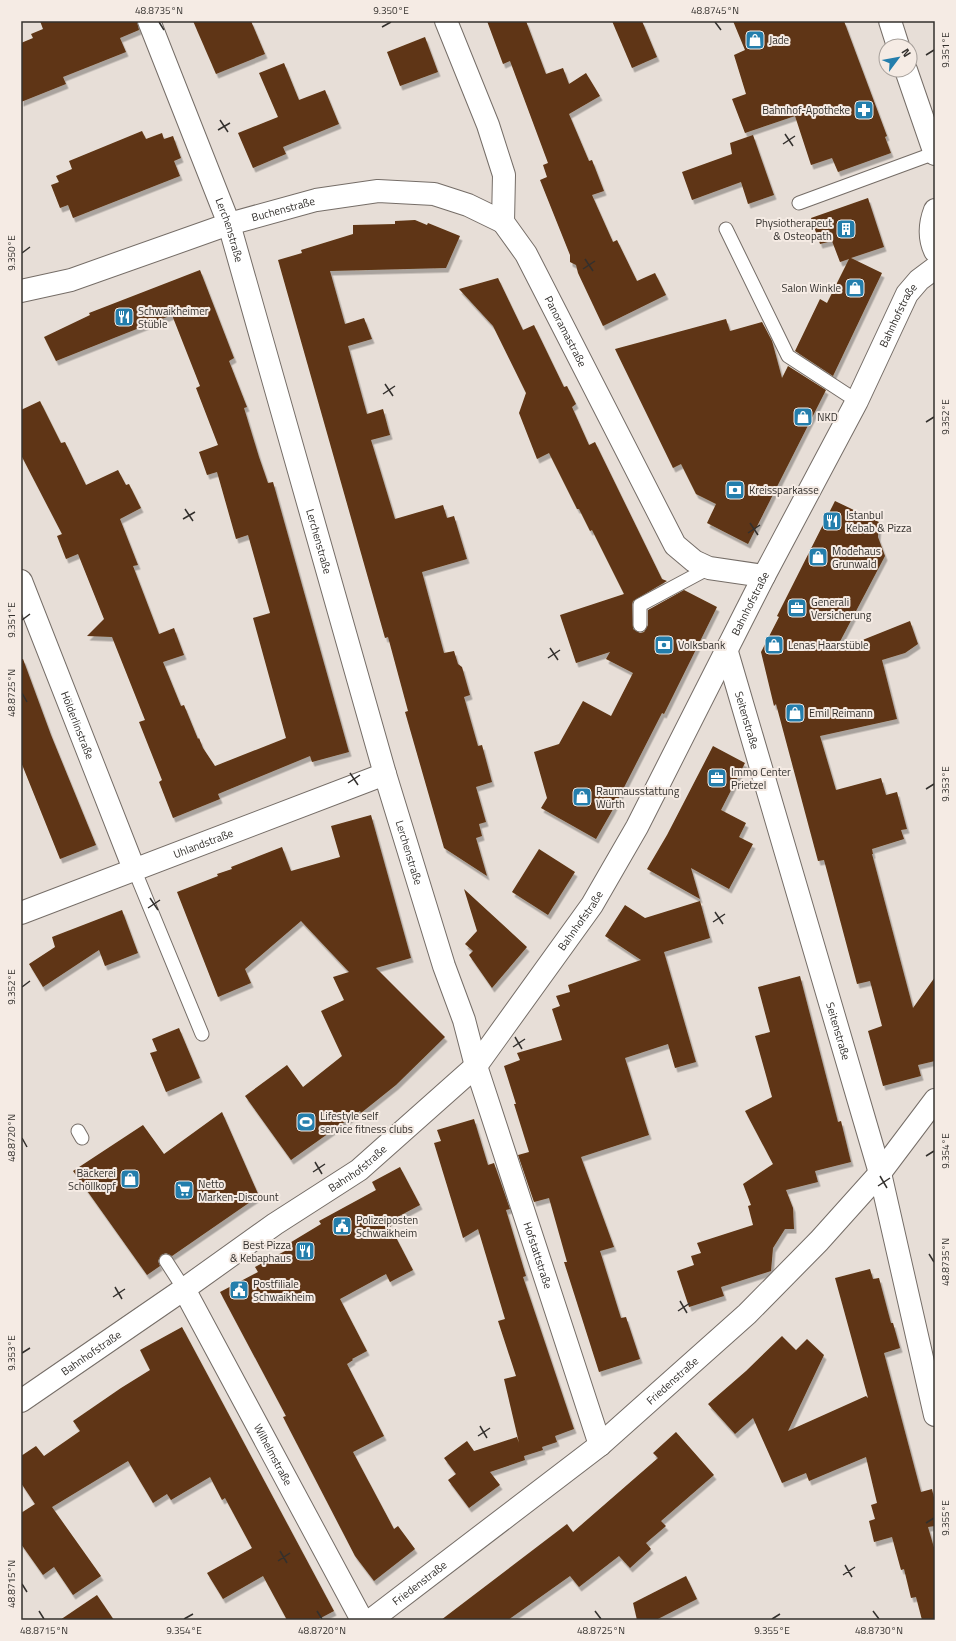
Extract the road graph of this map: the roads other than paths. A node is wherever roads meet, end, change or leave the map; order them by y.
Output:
1 (149, 21) edge
2 (446, 21) edge
3 (890, 21) edge
4 (895, 38) edge
5 (909, 78) edge
6 (935, 154) edge
7 (799, 202) dead end
8 (935, 210) edge
9 (503, 222) junction
10 (229, 224) junction
11 (726, 229) dead end
12 (935, 250) edge
13 (935, 268) edge
14 (21, 291) edge
15 (856, 401) junction
16 (709, 568) junction
17 (764, 576) junction
18 (21, 581) edge
19 (640, 625) dead end
20 (727, 652) junction
21 (385, 774) junction
22 (134, 869) junction
23 (21, 913) edge
24 (202, 1034) dead end
25 (476, 1066) junction
26 (935, 1100) edge
27 (880, 1173) junction
28 (166, 1261) dead end
29 (184, 1289) junction
30 (21, 1401) edge
31 (935, 1415) edge
32 (600, 1445) junction
33 (362, 1620) edge
34 (370, 1620) edge

1 - 10 street, Lerchenstraße
2 - 9 street
3 - 4 street
5 - 6 street
6 - 7 lane
8 - 12 street
9 - 10 street, Buchenstraße
9 - 16 street, Panoramastraße
10 - 14 street, Buchenstraße
10 - 21 street, Lerchenstraße
11 - 15 lane
13 - 15 street, Bahnhofstraße
15 - 17 street, Bahnhofstraße
16 - 17 street, Panoramastraße
16 - 19 lane
17 - 20 street, Bahnhofstraße
18 - 22 street, Hölderlinstraße
20 - 25 street, Bahnhofstraße
20 - 27 street, Seitenstraße
21 - 22 street, Uhlandstraße
21 - 25 street, Lerchenstraße
22 - 23 street, Uhlandstraße
22 - 24 lane
25 - 29 street, Bahnhofstraße
25 - 32 street, Hofstattstraße
26 - 27 street, Friedenstraße
27 - 31 street, Seitenstraße
27 - 32 street, Friedenstraße
28 - 29 lane
29 - 30 street, Bahnhofstraße
29 - 33 street, Wilhelmstraße
32 - 34 street, Friedenstraße

